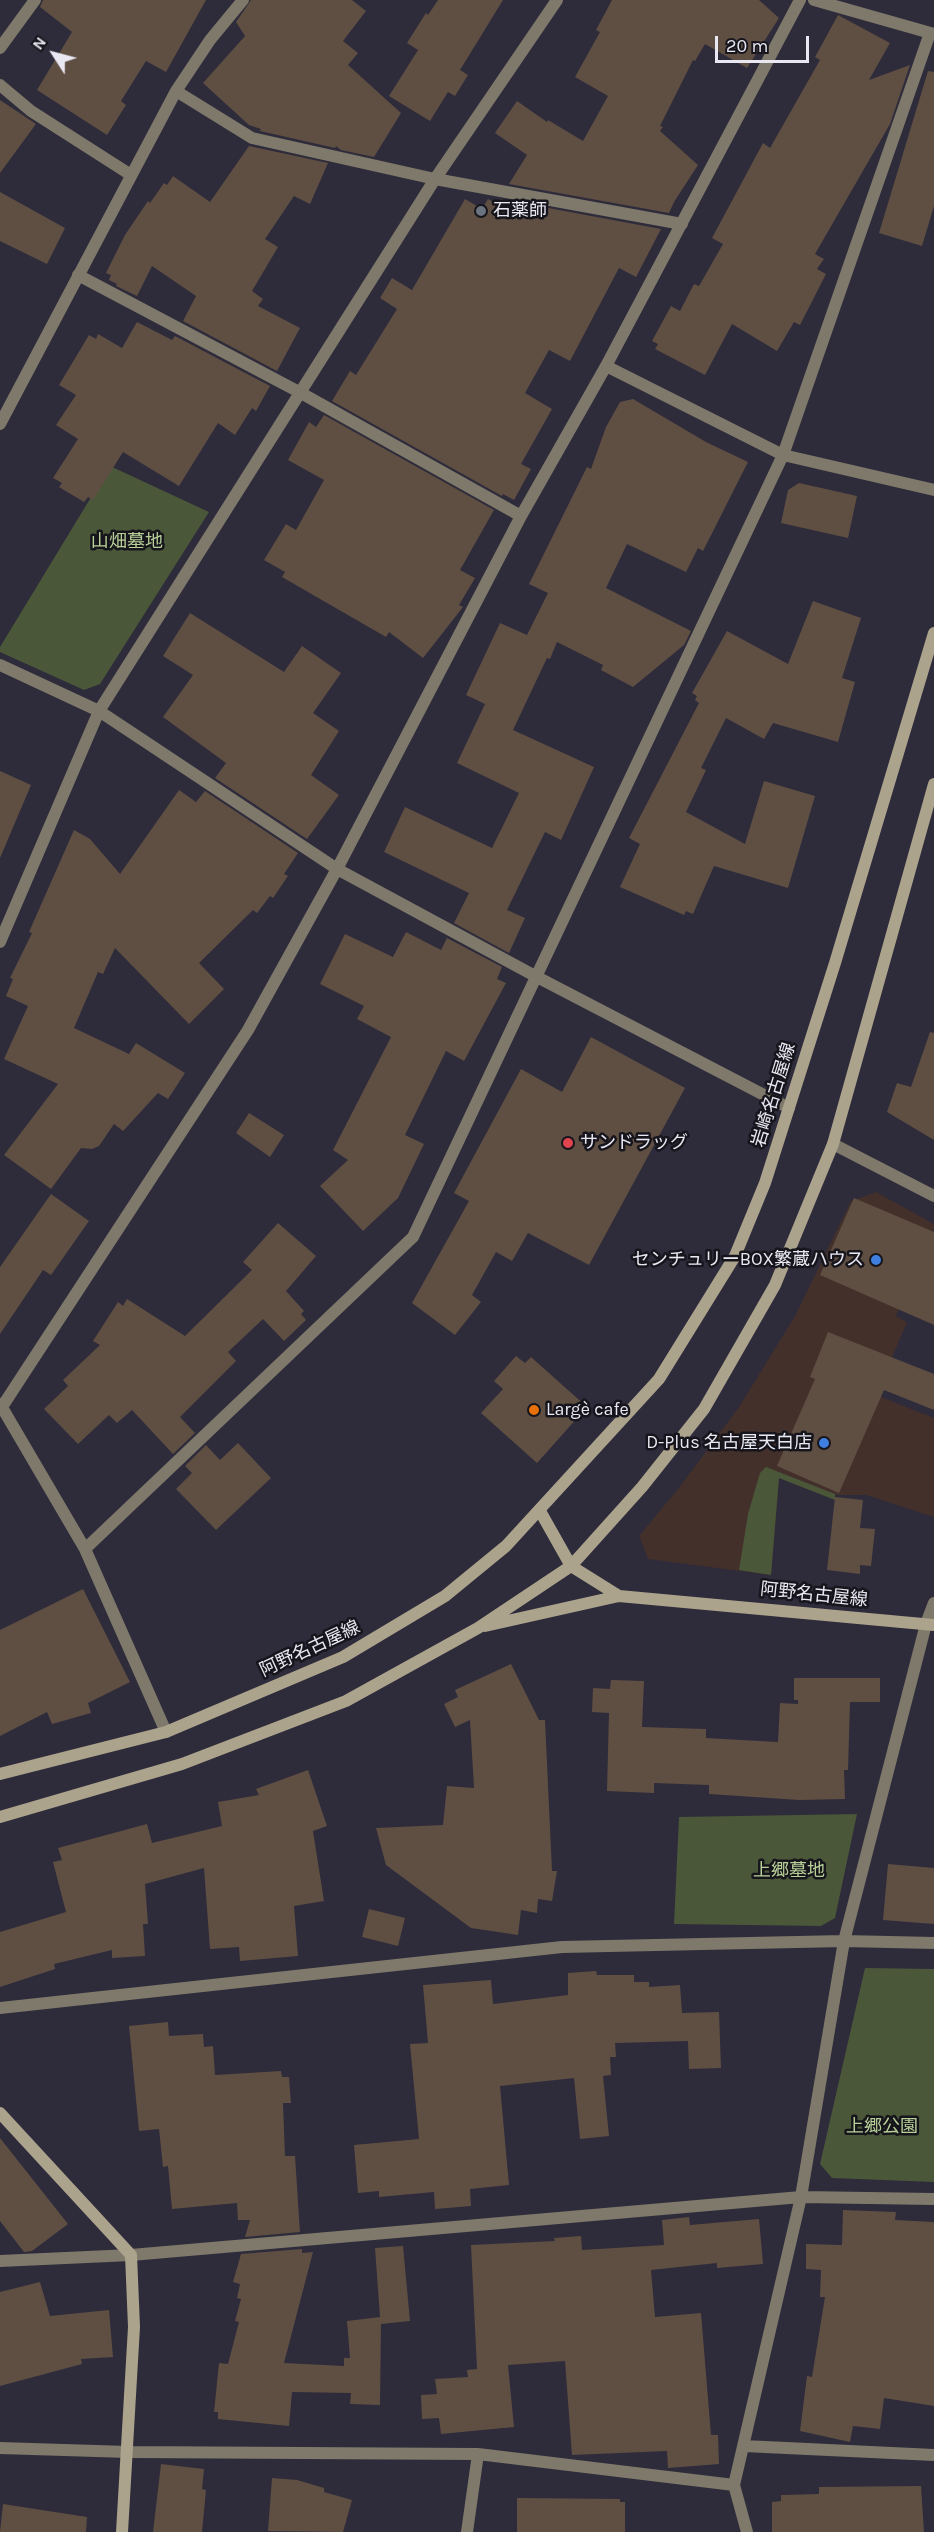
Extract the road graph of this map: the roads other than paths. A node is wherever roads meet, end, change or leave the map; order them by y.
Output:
1 (35, 0) edge
2 (243, 0) edge
3 (557, 0) edge
4 (800, 0) edge
5 (814, 0) edge
6 (932, 34) edge
7 (0, 48) edge
8 (0, 85) edge
9 (176, 91) junction
10 (131, 175) junction
11 (435, 179) junction
12 (682, 224) junction
13 (78, 275) junction
14 (606, 366) junction
15 (301, 393) junction
16 (0, 424) edge
17 (783, 455) junction
18 (934, 490) edge
19 (520, 516) junction
20 (934, 633) edge
21 (0, 665) edge
22 (99, 711) junction
23 (934, 784) edge
24 (337, 869) junction
25 (0, 942) edge
26 (537, 977) junction
27 (789, 1107) junction
28 (833, 1144) junction
29 (934, 1196) edge
30 (1, 1407) edge
31 (540, 1511) junction
32 (84, 1549) junction
33 (571, 1566) junction
34 (620, 1596) junction
35 (934, 1603) edge
36 (930, 1625) edge
37 (478, 1628) junction
38 (166, 1732) junction
39 (0, 1774) edge
40 (0, 1817) edge
41 (844, 1941) junction
42 (934, 1943) edge
43 (0, 2008) edge
44 (0, 2113) edge
45 (801, 2197) junction
46 (934, 2199) edge
47 (131, 2255) junction
48 (0, 2262) edge
49 (744, 2446) junction
50 (0, 2448) edge
51 (128, 2452) junction
52 (478, 2454) junction
53 (934, 2455) edge
54 (734, 2485) junction
55 (122, 2532) edge
56 (467, 2532) edge
57 (747, 2532) edge

1 - 7 street
2 - 9 street
3 - 11 street
4 - 12 street
5 - 6 street
6 - 17 street
8 - 10 street
9 - 10 street
9 - 11 street
10 - 13 street
11 - 12 street
11 - 15 street
12 - 14 street
13 - 15 street
13 - 16 street
14 - 17 street
14 - 19 street
15 - 19 street
15 - 22 street
17 - 18 street
17 - 26 street
19 - 24 street
20 - 27 main road, 岩崎名古屋線
21 - 22 street
22 - 24 street
22 - 25 street
23 - 28 main road
24 - 26 street
24 - 30 street
26 - 27 street
26 - 32 street
27 - 31 main road, 岩崎名古屋線
28 - 29 street
28 - 33 main road
30 - 32 street
31 - 33 main road, 阿野名古屋線
31 - 38 main road, 阿野名古屋線
32 - 38 street
33 - 34 main road, 阿野名古屋線
33 - 37 main road, 阿野名古屋線
34 - 36 main road, 阿野名古屋線
34 - 37 main road, 阿野名古屋線
35 - 36 street
36 - 41 street
37 - 40 main road, 阿野名古屋線
38 - 39 main road, 阿野名古屋線
41 - 42 street
41 - 43 street
41 - 45 street
44 - 47 main road
45 - 46 street
45 - 47 street
45 - 49 street
47 - 48 street
47 - 51 main road
49 - 53 street
49 - 54 street
50 - 51 street
51 - 52 street
51 - 55 main road
52 - 54 street
52 - 56 street
54 - 57 street

